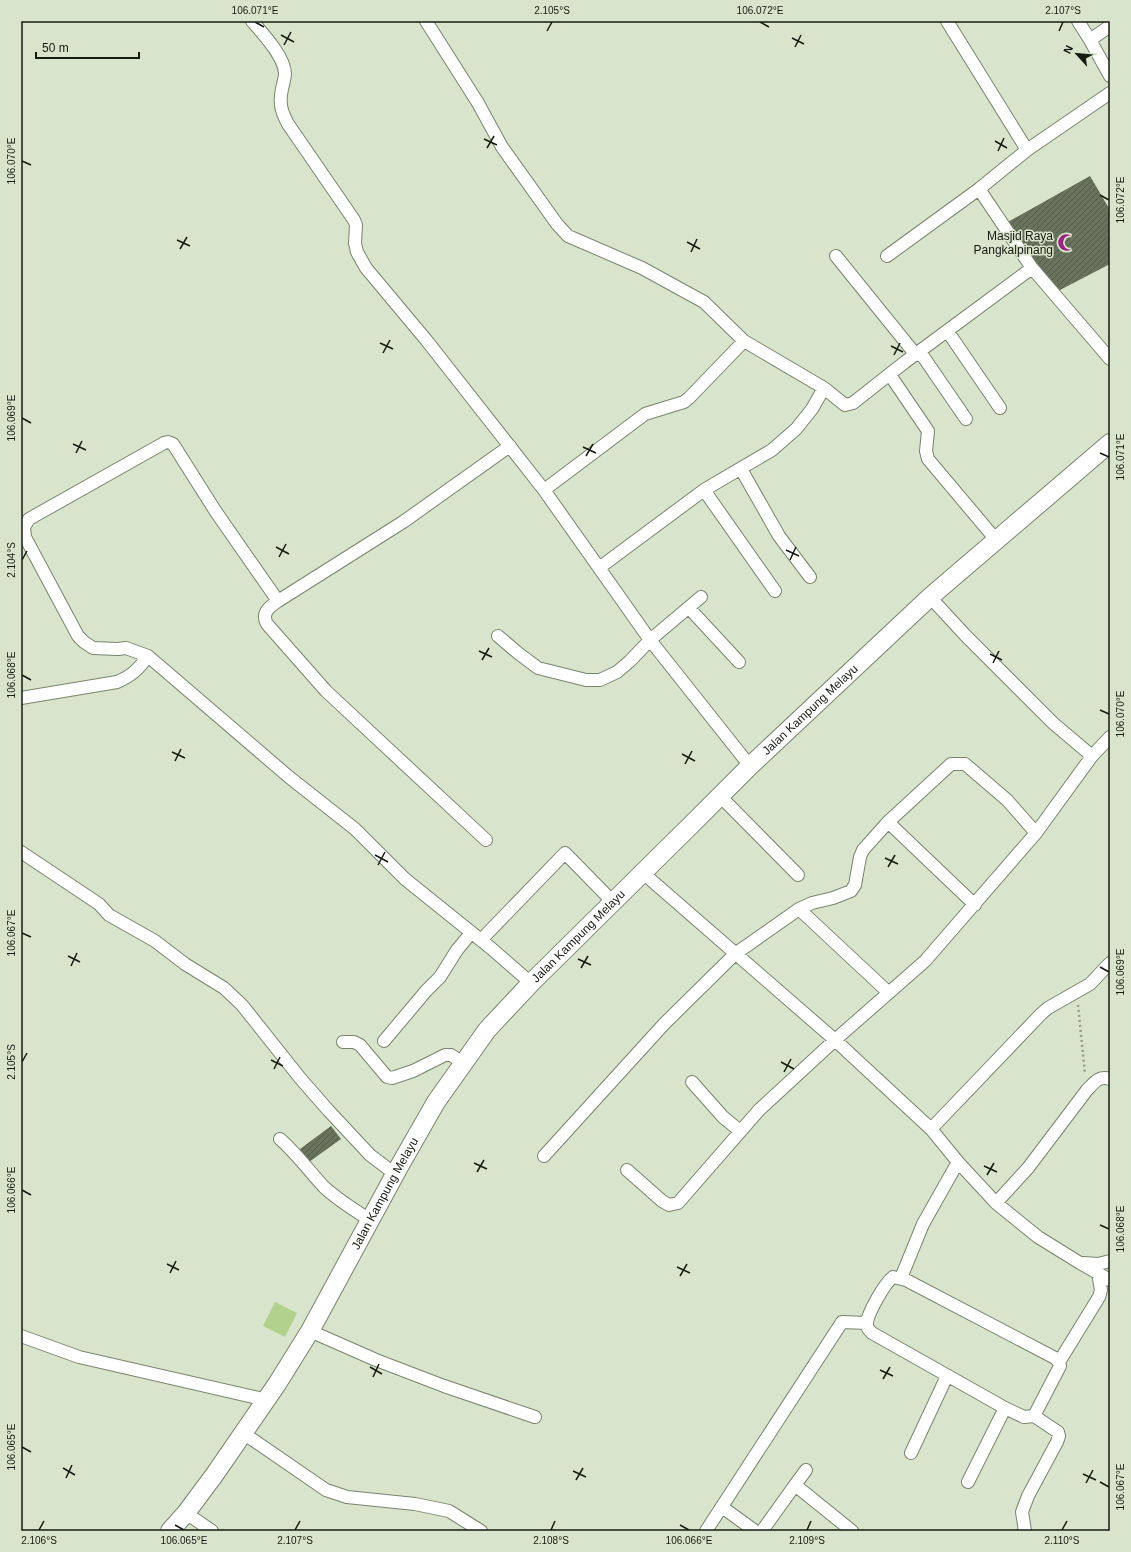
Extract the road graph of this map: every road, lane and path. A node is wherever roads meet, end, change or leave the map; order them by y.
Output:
1 (252, 21) edge
2 (426, 21) edge
3 (947, 21) edge
4 (1078, 21) edge
5 (1110, 26) edge
6 (1090, 40) junction
7 (1110, 76) edge
8 (1110, 93) edge
9 (1027, 150) junction
10 (979, 189) junction
11 (836, 256) dead end
12 (887, 256) dead end
13 (1032, 268) junction
14 (948, 332) junction
15 (744, 341) junction
16 (918, 353) junction
17 (1110, 359) edge
18 (890, 375) junction
19 (824, 388) junction
20 (1000, 408) dead end
21 (966, 419) dead end
22 (1110, 443) edge
23 (510, 446) junction
24 (741, 469) junction
25 (544, 490) junction
26 (704, 490) junction
27 (997, 541) junction
28 (599, 568) junction
29 (810, 577) dead end
30 (775, 591) dead end
31 (701, 597) dead end
32 (930, 597) junction
33 (278, 600) junction
34 (689, 608) junction
35 (498, 636) dead end
36 (650, 640) junction
37 (148, 656) junction
38 (738, 662) dead end
39 (21, 698) edge
40 (1110, 737) edge
41 (1092, 756) junction
42 (750, 766) junction
43 (720, 796) junction
44 (888, 822) junction
45 (1036, 833) junction
46 (486, 840) dead end
47 (21, 852) edge
48 (643, 872) junction
49 (798, 875) dead end
50 (613, 902) junction
51 (975, 905) junction
52 (799, 909) junction
53 (476, 936) junction
54 (735, 954) junction
55 (1110, 963) edge
56 (531, 983) junction
57 (1076, 992) junction
58 (889, 993) junction
59 (835, 1040) junction
60 (384, 1041) dead end
61 (343, 1042) dead end
62 (463, 1063) junction
63 (1110, 1079) edge
64 (692, 1082) dead end
65 (1088, 1090) junction
66 (931, 1129) junction
67 (740, 1131) junction
68 (280, 1139) dead end
69 (544, 1156) dead end
70 (958, 1162) junction
71 (627, 1170) dead end
72 (395, 1174) junction
73 (996, 1202) junction
74 (370, 1220) junction
75 (1110, 1261) edge
76 (1080, 1263) junction
77 (1098, 1273) junction
78 (901, 1278) junction
79 (1110, 1280) edge
80 (867, 1323) junction
81 (310, 1331) junction
82 (21, 1336) edge
83 (1059, 1362) junction
84 (947, 1376) junction
85 (267, 1400) junction
86 (1005, 1408) junction
87 (1034, 1416) junction
88 (535, 1417) dead end
89 (243, 1433) junction
90 (911, 1453) dead end
91 (806, 1470) dead end
92 (968, 1482) dead end
93 (795, 1485) junction
94 (722, 1507) junction
95 (186, 1513) junction
96 (170, 1531) edge
97 (212, 1531) edge
98 (481, 1531) edge
99 (706, 1531) edge
100 (755, 1531) edge
101 (762, 1531) edge
102 (852, 1531) edge
103 (1025, 1531) edge

1 - 23 street
2 - 15 street
3 - 9 street
4 - 6 street
5 - 6 street
6 - 7 street
8 - 9 street
9 - 10 street
10 - 12 street
10 - 13 street
11 - 16 street
13 - 14 street
13 - 17 street
14 - 16 street
14 - 20 street
15 - 19 street
15 - 25 street
16 - 18 street
16 - 21 street
18 - 19 street
18 - 27 street
19 - 24 street
22 - 27 main road, Jalan Kampung Melayu
23 - 25 street
23 - 33 street
24 - 26 street
24 - 29 street
25 - 28 street
26 - 28 street
26 - 30 street
27 - 32 main road, Jalan Kampung Melayu
28 - 36 street
31 - 34 street
32 - 41 street
32 - 42 main road, Jalan Kampung Melayu
33 - 37 street
33 - 46 street
34 - 36 street
34 - 38 street
35 - 36 street
36 - 42 street
37 - 39 street
37 - 53 street
40 - 41 street
41 - 45 street
42 - 43 main road, Jalan Kampung Melayu
43 - 48 main road, Jalan Kampung Melayu
43 - 49 street
44 - 45 street
44 - 51 street
44 - 52 street
45 - 51 street
47 - 72 street
48 - 50 main road, Jalan Kampung Melayu
48 - 54 street
50 - 53 street
50 - 56 main road, Jalan Kampung Melayu
51 - 58 street
52 - 54 street
52 - 58 street
53 - 56 street
53 - 60 street
54 - 59 street
54 - 69 street
55 - 57 street
56 - 62 main road, Jalan Kampung Melayu
57 - 65 path
57 - 66 street
58 - 59 street
59 - 66 street
59 - 67 street
61 - 62 street
62 - 72 main road, Jalan Kampung Melayu
63 - 65 street
64 - 67 street
65 - 73 street
66 - 70 street
67 - 71 street
68 - 74 street
70 - 73 street
70 - 78 street
72 - 74 main road, Jalan Kampung Melayu
73 - 76 street
74 - 81 main road, Jalan Kampung Melayu
75 - 76 street
76 - 77 street
77 - 79 street
77 - 83 street
78 - 80 street
78 - 83 street
80 - 84 street
80 - 94 street
81 - 85 main road, Jalan Kampung Melayu
81 - 88 street
82 - 85 street
83 - 87 street
84 - 86 street
84 - 90 street
85 - 89 main road, Jalan Kampung Melayu
86 - 87 street
86 - 92 street
87 - 103 street
89 - 95 main road, Jalan Kampung Melayu
89 - 98 street
91 - 93 street
93 - 101 street
93 - 102 street
94 - 99 street
94 - 100 street
95 - 96 main road, Jalan Kampung Melayu
95 - 97 street

